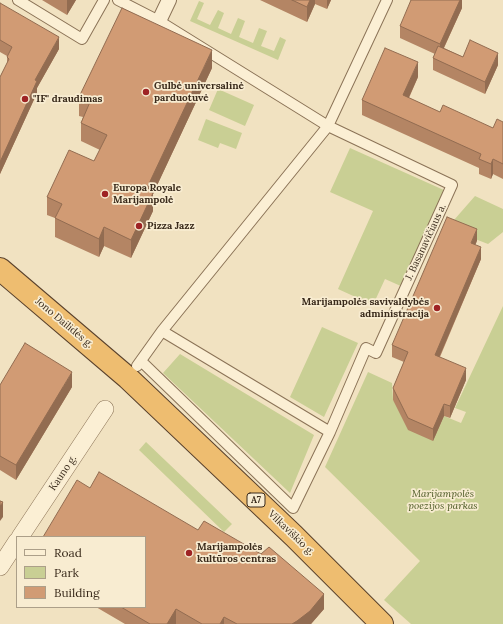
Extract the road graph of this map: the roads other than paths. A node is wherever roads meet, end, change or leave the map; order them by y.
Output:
1 (18, 0) edge
2 (104, 0) edge
3 (118, 0) edge
4 (169, 0) edge
5 (387, 0) edge
6 (159, 21) junction
7 (328, 126) junction
8 (0, 269) edge
9 (162, 331) junction
10 (135, 369) junction
11 (105, 409) dead end
12 (330, 432) junction
13 (21, 536) edge
14 (16, 543) edge
15 (0, 567) edge
16 (382, 624) edge

1 - 2 street
3 - 6 street, J. Basanavičiaus a.
4 - 6 street
5 - 7 street
6 - 7 street, J. Basanavičiaus a.
7 - 9 street
7 - 12 street, J. Basanavičiaus a.
8 - 10 highway, Jono Dailidės g. / A7
9 - 10 street
9 - 12 street
10 - 12 street
10 - 16 highway, Vilkaviškio g. / A7
11 - 13 street, Kauno g.
14 - 15 street

